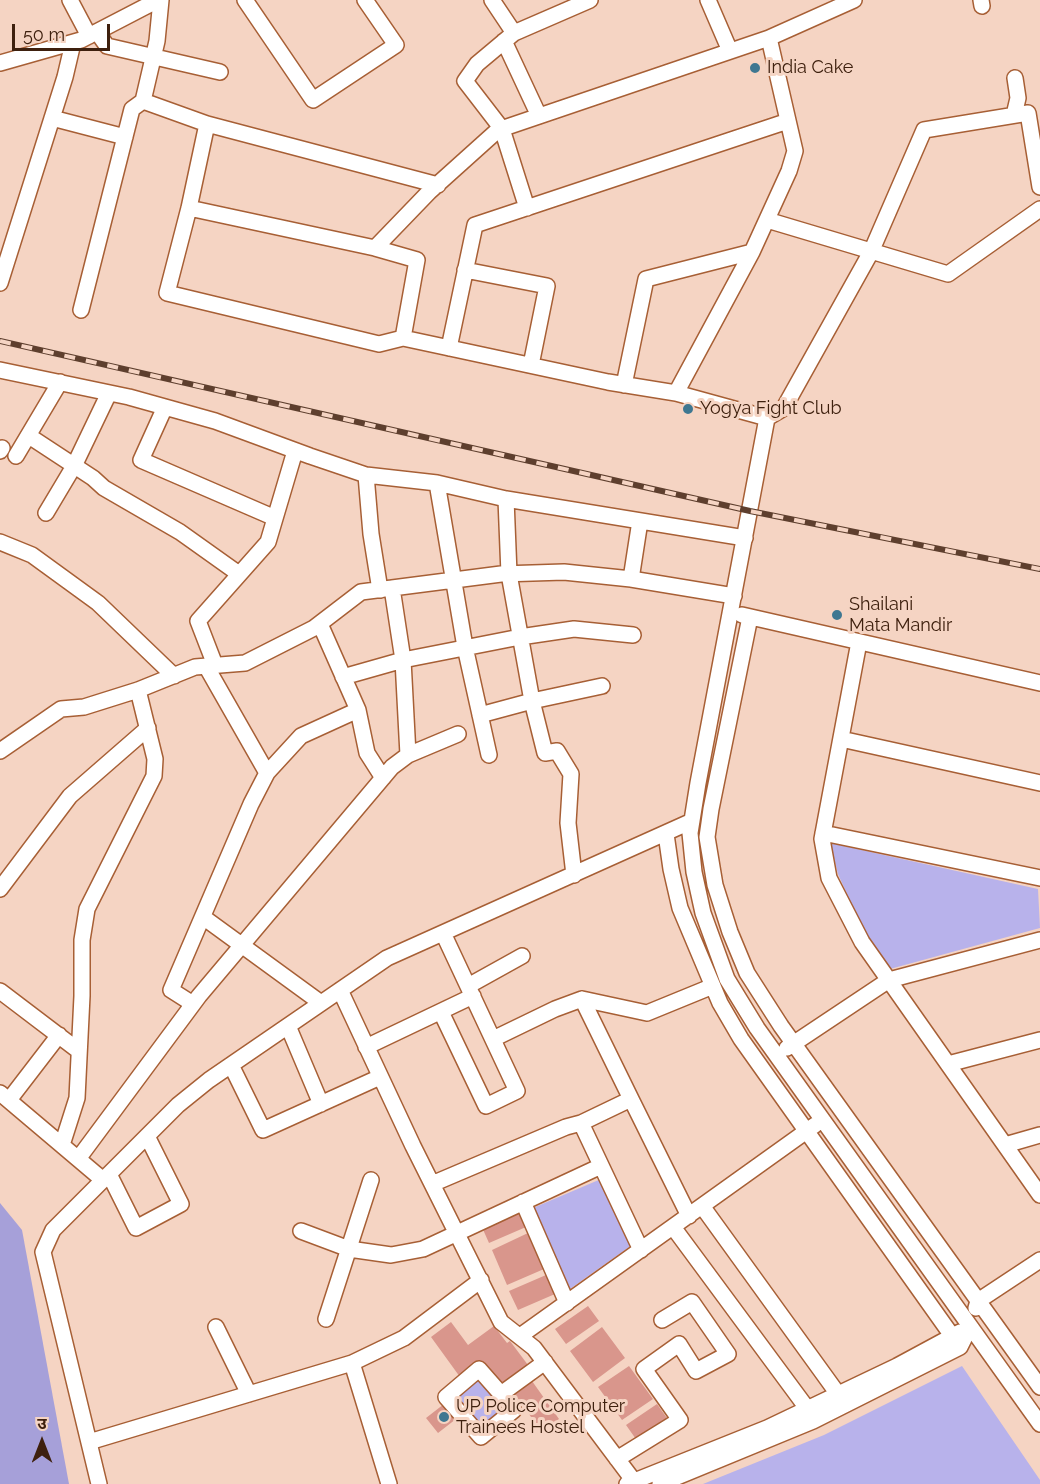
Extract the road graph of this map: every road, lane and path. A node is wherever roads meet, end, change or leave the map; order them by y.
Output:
1 (70, 0) edge
2 (160, 0) edge
3 (245, 0) edge
4 (365, 0) edge
5 (492, 0) edge
6 (590, 0) edge
7 (708, 0) edge
8 (855, 0) edge
9 (821, 7) edge
10 (93, 34) junction
11 (509, 37) junction
12 (769, 38) junction
13 (73, 43) junction
14 (730, 51) junction
15 (153, 58) junction
16 (0, 63) edge
17 (220, 72) dead end
18 (1015, 78) dead end
19 (143, 101) junction
20 (1014, 115) junction
21 (539, 116) junction
22 (52, 118) junction
23 (788, 121) junction
24 (207, 124) junction
25 (502, 129) junction
26 (125, 137) junction
27 (438, 185) junction
28 (1040, 187) edge
29 (189, 208) junction
30 (527, 208) junction
31 (1040, 209) edge
32 (767, 220) junction
33 (375, 248) junction
34 (752, 252) junction
35 (872, 252) junction
36 (465, 270) junction
37 (0, 283) edge
38 (81, 310) dead end
39 (403, 338) junction
40 (449, 348) junction
41 (531, 366) junction
42 (0, 370) edge
43 (60, 382) junction
44 (624, 385) junction
45 (109, 393) junction
46 (676, 393) junction
47 (165, 407) junction
48 (767, 418) junction
49 (29, 436) junction
50 (295, 451) junction
51 (16, 456) dead end
52 (74, 466) junction
53 (366, 475) junction
54 (437, 483) junction
55 (506, 499) junction
56 (46, 513) dead end
57 (275, 518) junction
58 (640, 521) junction
59 (745, 538) junction
60 (0, 542) edge
61 (239, 574) junction
62 (509, 574) junction
63 (631, 579) junction
64 (453, 581) junction
65 (386, 589) junction
66 (734, 596) junction
67 (730, 613) junction
68 (750, 617) junction
69 (320, 624) junction
70 (633, 635) dead end
71 (520, 637) junction
72 (860, 642) junction
73 (465, 648) junction
74 (404, 660) junction
75 (211, 666) junction
76 (174, 676) junction
77 (343, 677) junction
78 (1040, 683) edge
79 (602, 686) dead end
80 (138, 690) junction
81 (532, 701) junction
82 (358, 710) junction
83 (480, 715) junction
84 (148, 728) junction
85 (458, 734) dead end
86 (841, 739) junction
87 (0, 750) edge
88 (408, 755) junction
89 (489, 755) dead end
90 (267, 773) junction
91 (383, 778) junction
92 (1040, 783) edge
93 (692, 821) junction
94 (823, 833) junction
95 (666, 834) junction
96 (574, 874) junction
97 (1040, 878) edge
98 (0, 889) edge
99 (203, 917) junction
100 (443, 933) junction
101 (1040, 940) edge
102 (242, 946) junction
103 (522, 956) dead end
104 (889, 980) junction
105 (713, 986) junction
106 (340, 990) junction
107 (470, 991) junction
108 (1, 993) edge
109 (582, 999) junction
110 (321, 1003) junction
111 (193, 1004) junction
112 (441, 1012) junction
113 (288, 1026) junction
114 (59, 1035) junction
115 (493, 1039) junction
116 (1040, 1040) edge
117 (794, 1044) junction
118 (366, 1047) junction
119 (79, 1051) junction
120 (776, 1054) junction
121 (948, 1064) junction
122 (231, 1065) junction
123 (381, 1077) junction
124 (4, 1096) edge
125 (631, 1100) junction
126 (321, 1104) junction
127 (823, 1119) junction
128 (581, 1123) junction
129 (808, 1131) junction
130 (1040, 1135) edge
131 (147, 1136) junction
132 (62, 1145) junction
133 (1005, 1145) junction
134 (78, 1159) junction
135 (601, 1166) junction
136 (106, 1177) junction
137 (371, 1180) dead end
138 (432, 1184) junction
139 (1040, 1195) edge
140 (524, 1202) junction
141 (702, 1206) junction
142 (689, 1216) junction
143 (673, 1227) junction
144 (301, 1231) dead end
145 (457, 1234) junction
146 (349, 1249) junction
147 (641, 1250) junction
148 (1040, 1260) edge
149 (481, 1280) junction
150 (978, 1301) junction
151 (567, 1303) junction
152 (326, 1319) dead end
153 (662, 1320) dead end
154 (216, 1327) dead end
155 (971, 1327) junction
156 (520, 1336) junction
157 (956, 1341) junction
158 (546, 1362) junction
159 (352, 1363) junction
160 (1040, 1387) edge
161 (249, 1394) junction
162 (501, 1394) junction
163 (842, 1399) junction
164 (811, 1414) junction
165 (1038, 1417) edge
166 (88, 1442) junction
167 (617, 1459) junction
168 (632, 1483) edge
169 (99, 1484) edge
170 (389, 1484) edge
171 (660, 1484) edge

1 - 10 street
2 - 10 street
2 - 15 street
3 - 4 street
5 - 11 street
6 - 11 street
7 - 14 street
8 - 9 street
9 - 12 street
10 - 13 street
10 - 15 street
11 - 21 street
11 - 25 street
12 - 14 street
12 - 23 street
13 - 16 street
13 - 22 street
14 - 21 street
15 - 17 street
15 - 19 street
18 - 20 street
19 - 24 street
19 - 26 street
20 - 28 street
20 - 35 street
21 - 25 street
22 - 26 street
22 - 37 street
23 - 30 street
23 - 32 street
24 - 27 street
24 - 29 street
25 - 27 street
25 - 30 street
26 - 38 street
27 - 33 street
29 - 33 street
29 - 39 street
30 - 36 street
31 - 35 street
32 - 34 street
32 - 35 street
33 - 39 street
34 - 44 street
34 - 46 street
35 - 48 street
36 - 40 street
36 - 41 street
39 - 40 street
40 - 41 street
41 - 44 street
42 - 43 street
43 - 45 street
43 - 49 street
44 - 46 street
45 - 47 street
45 - 52 street
46 - 48 street
47 - 50 street
47 - 57 street
48 - 59 street
49 - 51 street
49 - 52 street
50 - 53 street
50 - 57 street
52 - 56 street
52 - 61 street
53 - 54 street
53 - 65 street
54 - 55 street
54 - 64 street
55 - 58 street
55 - 62 street
57 - 61 street
58 - 59 street
58 - 63 street
59 - 66 street
60 - 76 street
61 - 75 street
62 - 63 street
62 - 64 street
62 - 71 street
63 - 66 street
64 - 65 street
64 - 73 street
65 - 69 street
65 - 74 street
66 - 67 street
67 - 68 street
67 - 93 street
68 - 72 street
68 - 117 street
69 - 75 street
69 - 77 street
70 - 71 street
71 - 73 street
71 - 81 street
72 - 78 street
72 - 86 street
73 - 74 street
73 - 83 street
74 - 77 street
74 - 88 street
75 - 76 street
75 - 90 street
76 - 80 street
77 - 82 street
79 - 81 street
80 - 84 street
80 - 87 street
81 - 83 street
81 - 96 street
82 - 90 street
82 - 91 street
83 - 89 street
84 - 98 street
84 - 119 street
85 - 88 street
86 - 92 street
86 - 94 street
88 - 91 street
90 - 99 street
91 - 102 street
93 - 95 street
93 - 120 street
94 - 97 street
94 - 104 street
95 - 96 street
95 - 105 street
96 - 100 street
99 - 102 street
99 - 111 street
100 - 106 street
100 - 107 street
101 - 104 street
102 - 110 street
102 - 111 street
103 - 107 street
104 - 117 street
104 - 121 street
105 - 109 street
105 - 129 street
106 - 110 street
106 - 118 street
107 - 112 street
107 - 115 street
108 - 114 street
109 - 115 street
109 - 125 street
110 - 113 street
111 - 134 street
112 - 115 street
112 - 118 street
113 - 122 street
113 - 126 street
114 - 119 street
114 - 124 street
116 - 121 street
117 - 120 street
117 - 150 street
118 - 123 street
119 - 132 street
120 - 127 street
121 - 133 street
122 - 126 street
122 - 131 street
123 - 126 street
123 - 138 street
124 - 132 street
125 - 128 street
125 - 142 street
127 - 129 street
127 - 155 street
128 - 135 street
128 - 138 street
129 - 141 street
129 - 157 street
130 - 133 street
131 - 136 street
131 - 136 street
132 - 134 street
133 - 139 street
134 - 136 street
135 - 140 street
135 - 147 street
136 - 166 street
137 - 146 street
138 - 145 street
140 - 145 street
140 - 151 street
141 - 142 street
141 - 163 street
142 - 143 street
143 - 147 street
143 - 164 street
144 - 146 street
145 - 146 street
145 - 149 street
146 - 152 street
147 - 151 street
148 - 150 street
149 - 156 street
149 - 159 street
150 - 155 street
150 - 160 street
151 - 156 street
153 - 167 street
154 - 161 street
155 - 157 street
155 - 165 street
156 - 158 street
157 - 163 street
158 - 162 street
158 - 167 street
159 - 161 street
159 - 170 street
161 - 166 street
162 - 162 street
163 - 164 street
164 - 168 street
164 - 171 street
166 - 169 street
167 - 168 street

